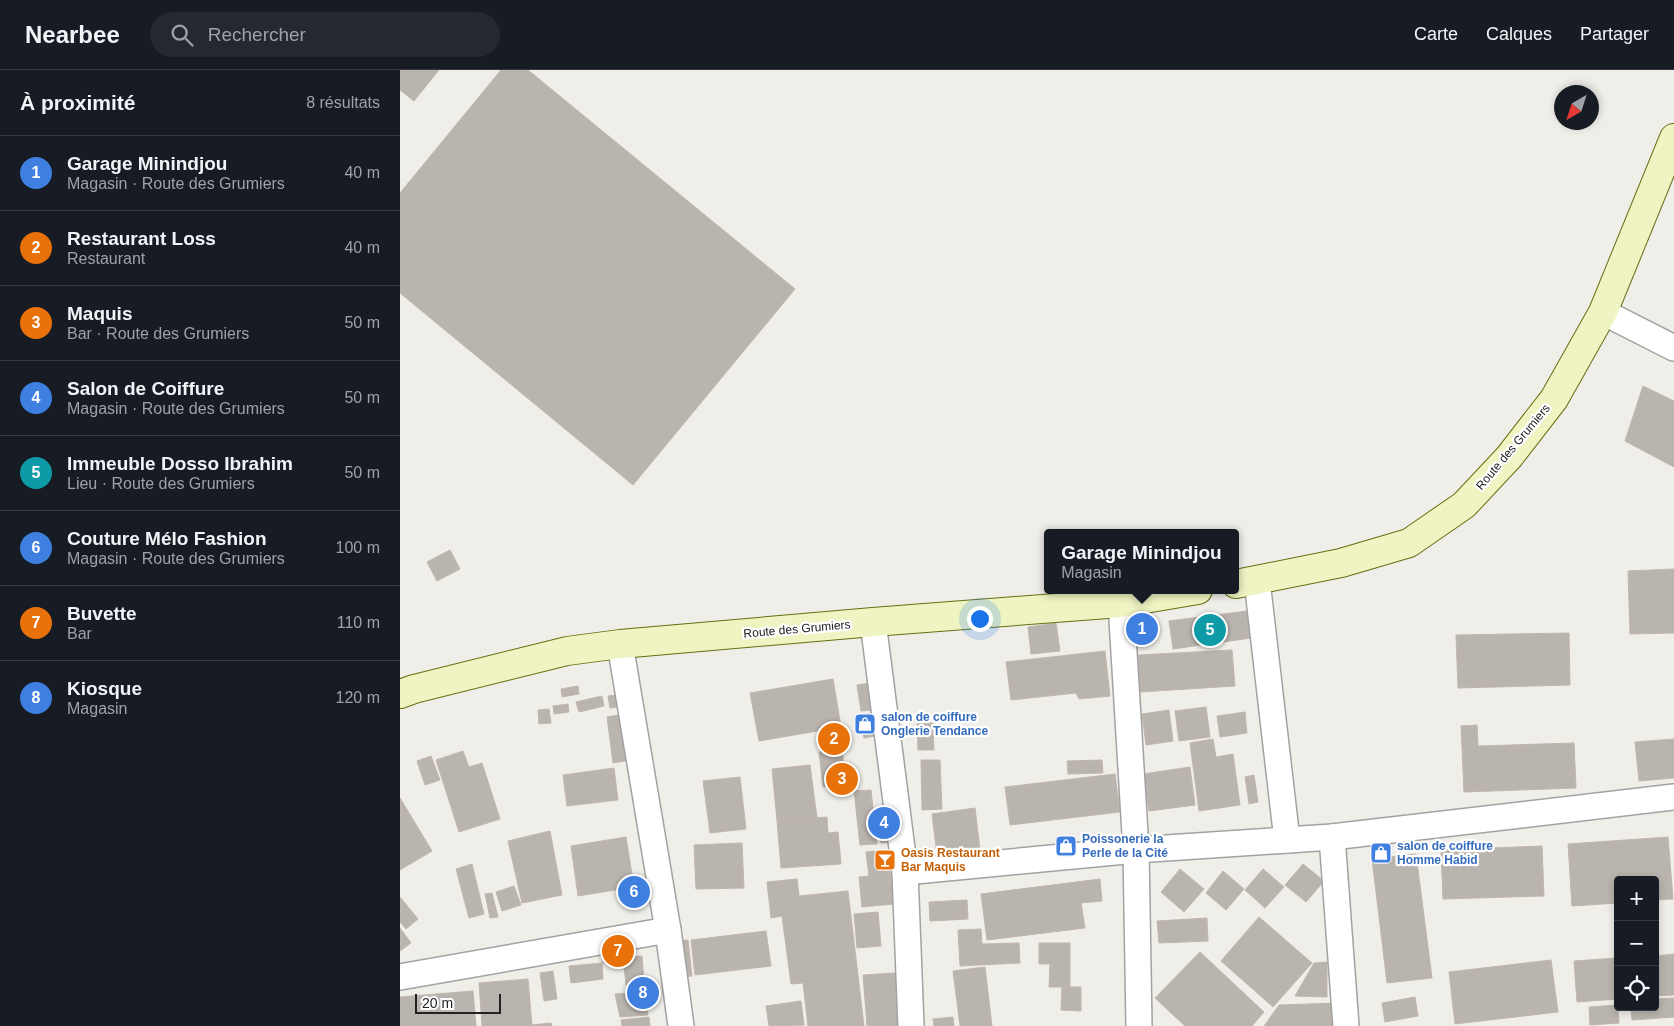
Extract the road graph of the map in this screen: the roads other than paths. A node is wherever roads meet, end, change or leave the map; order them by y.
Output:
1 (1674, 138) edge
2 (1603, 312) junction
3 (1674, 348) edge
4 (1246, 582) edge
5 (1174, 594) edge
6 (1120, 603) junction
7 (872, 622) junction
8 (620, 644) junction
9 (400, 694) edge
10 (1674, 797) edge
11 (1332, 837) junction
12 (1287, 840) junction
13 (1136, 850) junction
14 (905, 872) junction
15 (668, 930) junction
16 (400, 977) edge
17 (681, 1026) edge
18 (911, 1026) edge
19 (1139, 1026) edge
20 (1346, 1026) edge

1 - 2 main road, Route des Grumiers
2 - 3 street
2 - 4 main road, Route des Grumiers
4 - 12 street
5 - 6 main road, Route des Grumiers
6 - 7 main road, Route des Grumiers
6 - 13 street
7 - 8 main road, Route des Grumiers
7 - 14 street
8 - 9 main road, Route des Grumiers
8 - 15 street
10 - 11 street
11 - 12 street
11 - 20 street
12 - 13 street
13 - 14 street
13 - 19 street
14 - 18 street
15 - 16 street
15 - 17 street

